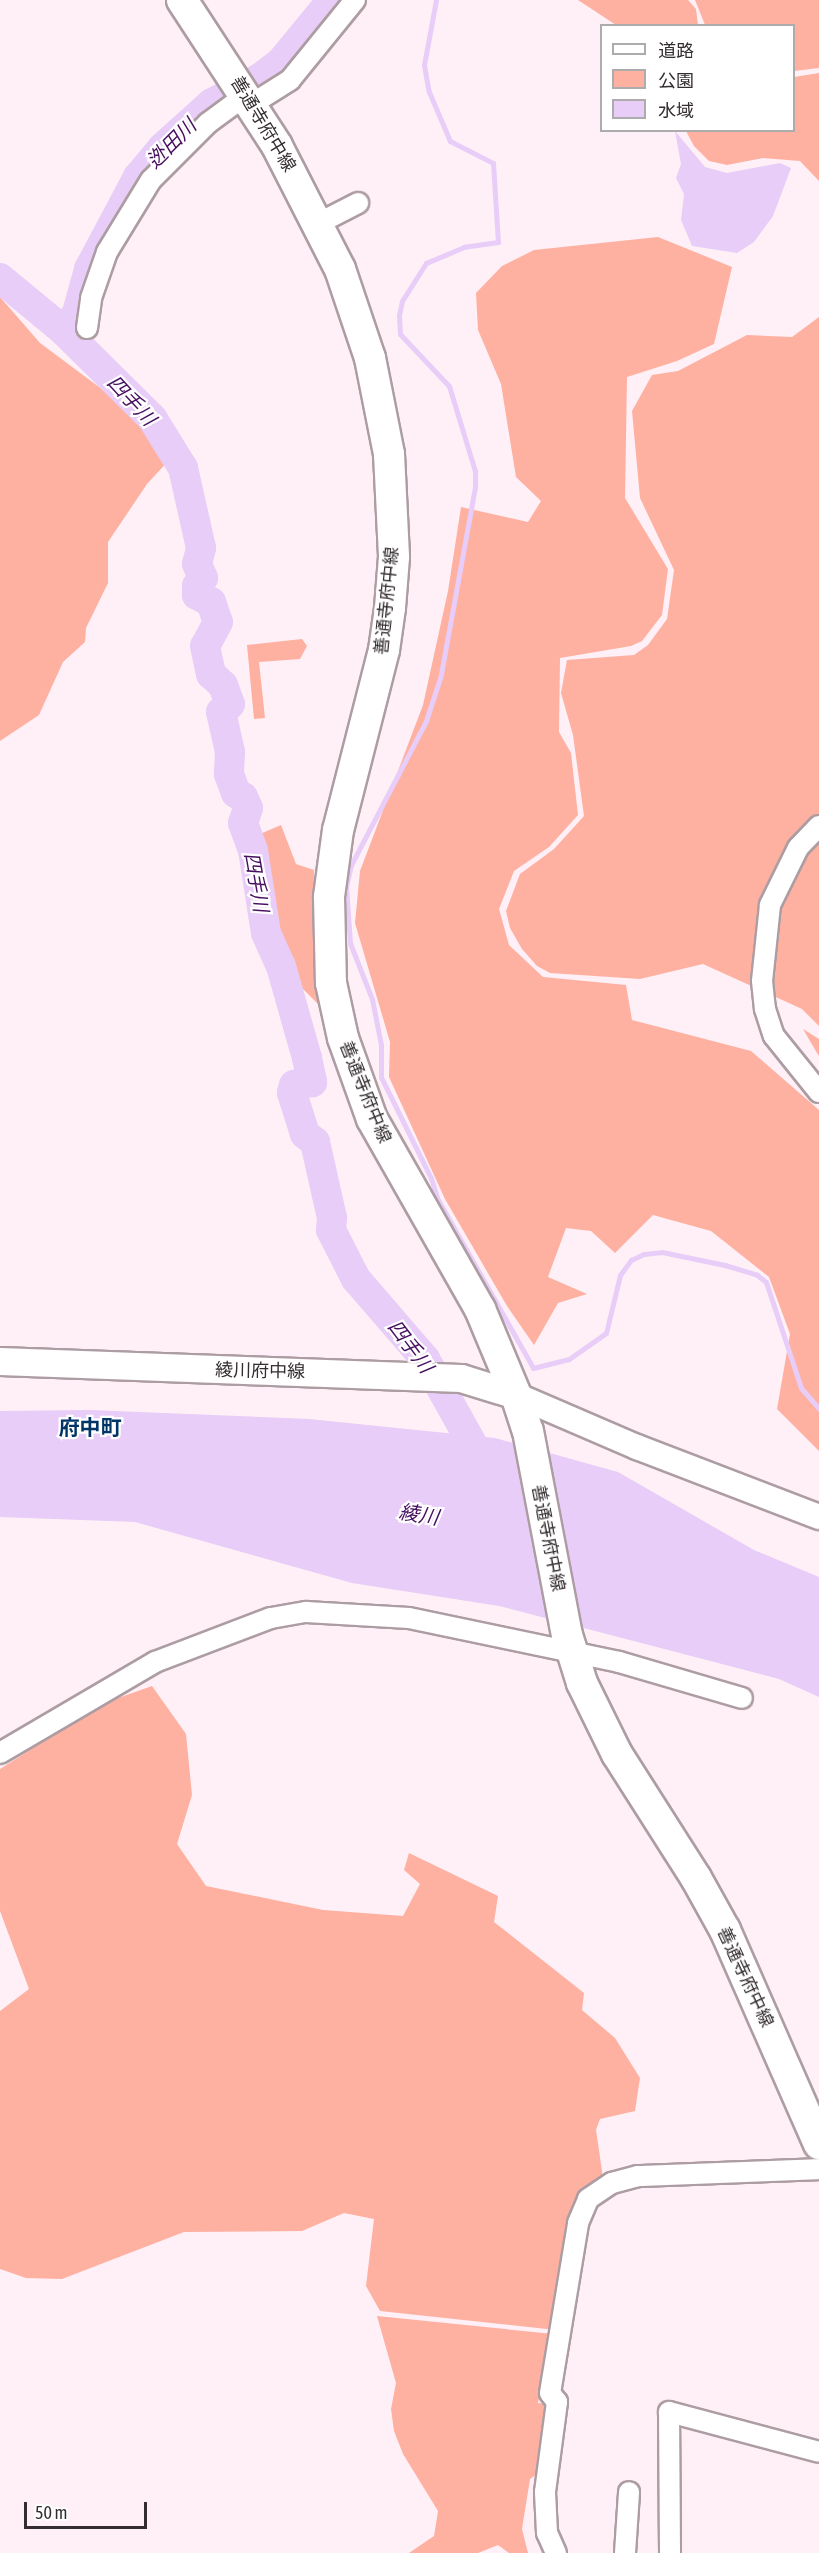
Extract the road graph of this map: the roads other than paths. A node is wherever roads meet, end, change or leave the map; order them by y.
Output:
1 (182, 0) edge
2 (355, 0) edge
3 (245, 93) junction
4 (358, 203) dead end
5 (319, 223) junction
6 (87, 328) dead end
7 (819, 826) edge
8 (819, 1092) edge
9 (0, 1361) edge
10 (516, 1395) junction
11 (819, 1517) edge
12 (569, 1645) junction
13 (742, 1698) dead end
14 (0, 1753) edge
15 (819, 2144) edge
16 (819, 2169) edge
17 (819, 2452) edge
18 (629, 2492) dead end
19 (556, 2553) edge
20 (625, 2553) edge
21 (670, 2553) edge

1 - 3 main road, 善通寺府中線
2 - 3 street
3 - 5 main road, 善通寺府中線
3 - 6 street
4 - 5 street
5 - 10 main road, 善通寺府中線
7 - 8 street
9 - 10 main road, 綾川府中線
10 - 11 street
10 - 12 main road, 善通寺府中線
12 - 13 street
12 - 14 street
12 - 15 main road, 善通寺府中線
16 - 19 street
17 - 21 street
18 - 20 street

